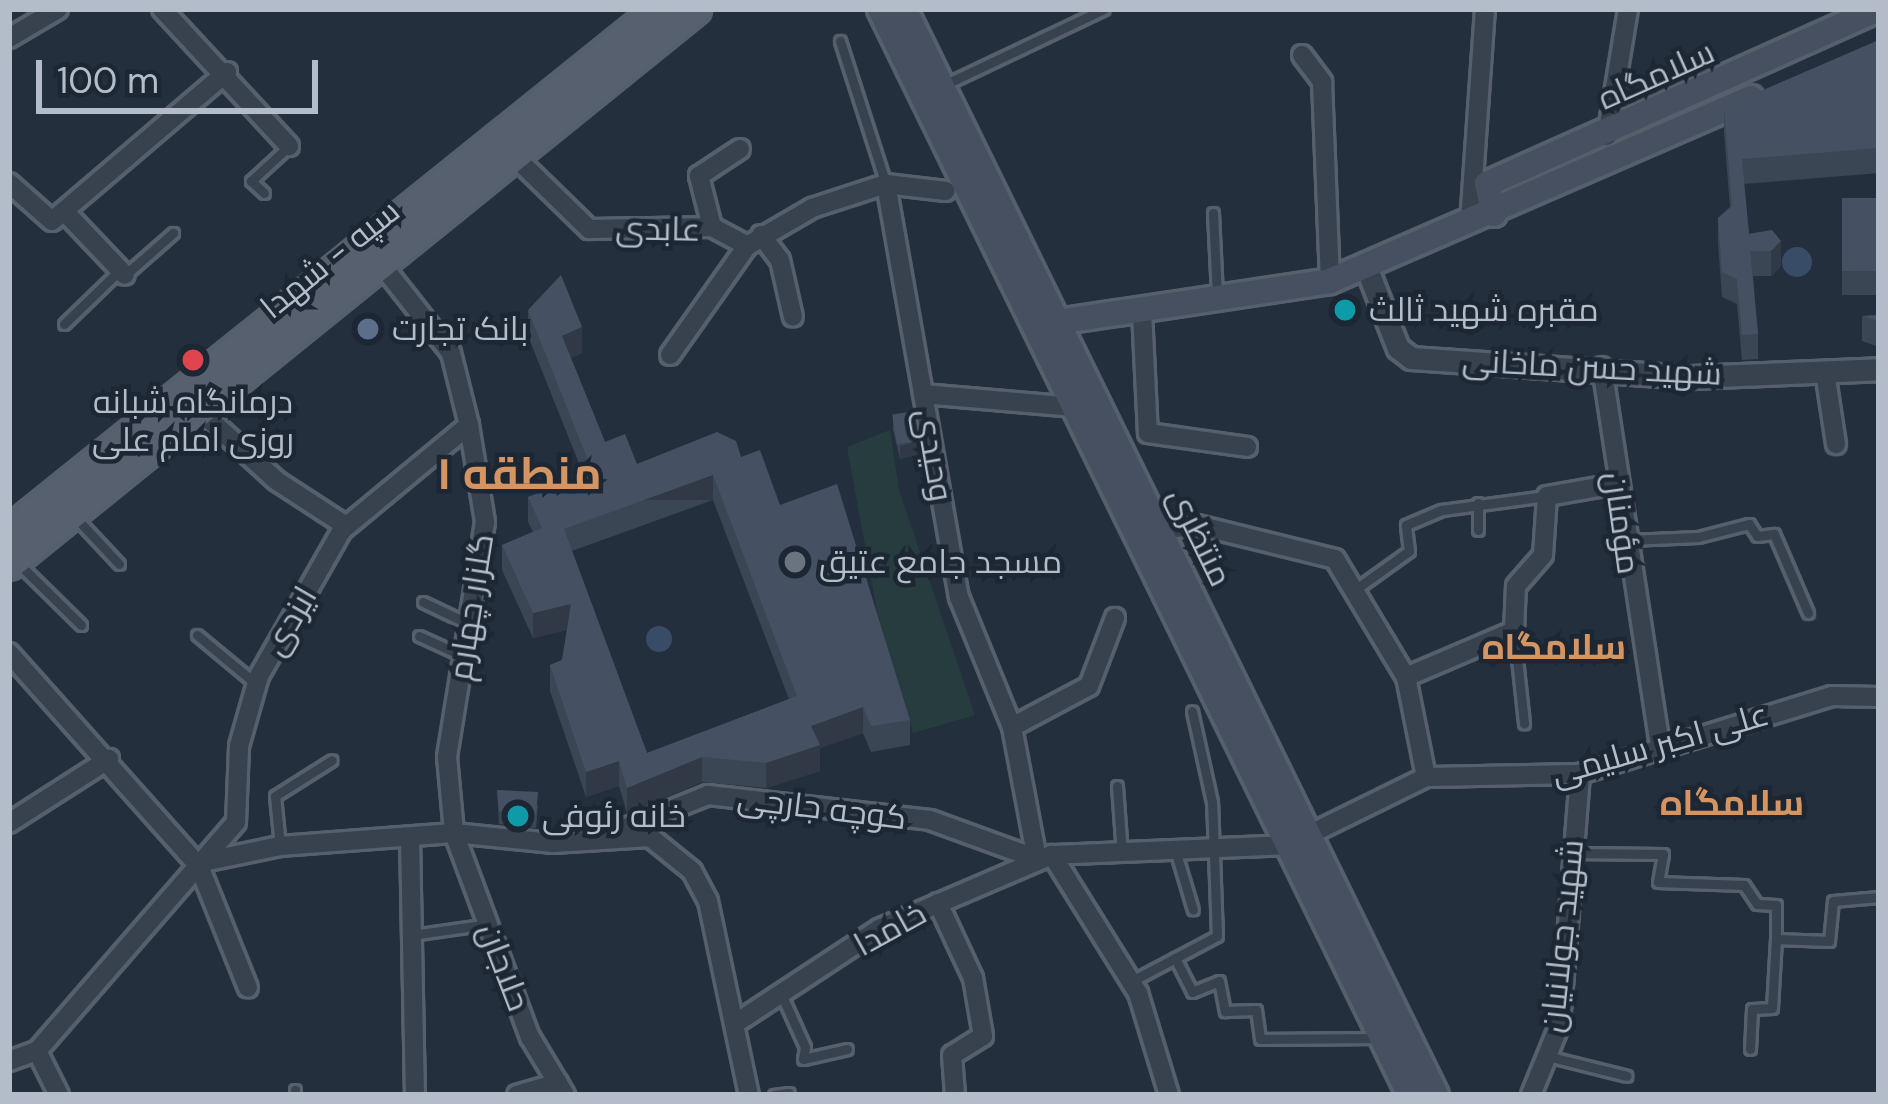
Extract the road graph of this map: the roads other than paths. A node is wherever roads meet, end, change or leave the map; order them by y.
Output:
1 (58, 9) edge
2 (162, 9) edge
3 (657, 9) edge
4 (695, 9) edge
5 (880, 9) edge
6 (904, 9) edge
7 (1104, 9) edge
8 (1485, 9) edge
9 (1628, 9) edge
10 (1879, 9) edge
11 (9, 38) edge
12 (840, 41) dead end
13 (1302, 55) dead end
14 (227, 72) junction
15 (942, 86) junction
16 (1777, 86) edge
17 (289, 146) joint
18 (1610, 146) junction
19 (740, 149) dead end
20 (514, 156) junction
21 (9, 183) edge
22 (886, 184) junction
23 (946, 191) dead end
24 (264, 193) dead end
25 (64, 211) junction
26 (1213, 213) dead end
27 (1482, 219) junction
28 (712, 227) junction
29 (173, 233) dead end
30 (754, 241) junction
31 (1365, 264) junction
32 (381, 265) junction
33 (122, 272) junction
34 (1330, 281) junction
35 (1218, 302) junction
36 (1142, 313) junction
37 (794, 317) dead end
38 (1057, 322) junction
39 (64, 324) dead end
40 (670, 355) dead end
41 (1602, 368) junction
42 (1879, 369) edge
43 (1825, 372) junction
44 (922, 394) junction
45 (1074, 406) junction
46 (200, 411) junction
47 (470, 425) junction
48 (1836, 444) dead end
49 (1247, 446) dead end
50 (1616, 484) junction
51 (1546, 496) junction
52 (1478, 503) junction
53 (73, 514) junction
54 (346, 526) junction
55 (9, 530) edge
56 (1478, 530) dead end
57 (1148, 533) junction
58 (1624, 541) junction
59 (12, 562) edge
60 (119, 564) dead end
61 (1356, 589) junction
62 (423, 602) dead end
63 (1808, 613) dead end
64 (1115, 618) dead end
65 (469, 623) junction
66 (81, 626) dead end
67 (1514, 631) junction
68 (197, 634) dead end
69 (419, 635) dead end
70 (9, 653) edge
71 (463, 656) junction
72 (1406, 677) junction
73 (256, 684) junction
74 (1879, 698) edge
75 (1192, 711) dead end
76 (1524, 723) dead end
77 (1012, 727) junction
78 (1660, 748) junction
79 (110, 759) junction
80 (332, 760) dead end
81 (1580, 774) junction
82 (1426, 777) junction
83 (1117, 786) dead end
84 (9, 823) edge
85 (454, 833) junction
86 (607, 836) junction
87 (410, 837) junction
88 (1298, 840) junction
89 (280, 846) junction
90 (1215, 849) junction
91 (1121, 854) junction
92 (1176, 854) junction
93 (1572, 854) junction
94 (1044, 857) junction
95 (199, 866) junction
96 (1879, 897) edge
97 (938, 903) junction
98 (1193, 910) dead end
99 (488, 924) junction
100 (412, 935) junction
101 (1776, 939) junction
102 (1175, 958) junction
103 (1130, 982) junction
104 (248, 988) dead end
105 (782, 996) junction
106 (739, 1022) junction
107 (1382, 1038) junction
108 (847, 1049) dead end
109 (1750, 1049) dead end
110 (37, 1051) junction
111 (1547, 1056) junction
112 (9, 1061) edge
113 (1627, 1076) dead end
114 (565, 1086) edge
115 (789, 1093) edge
116 (59, 1095) edge
117 (415, 1095) edge
118 (517, 1095) edge
119 (749, 1095) edge
120 (774, 1095) edge
121 (956, 1095) edge
122 (1169, 1095) edge
123 (1410, 1095) edge
124 (1436, 1095) edge
125 (1531, 1095) edge

1 - 11 street
2 - 14 street
3 - 55 main road, سپه - شهدا
4 - 20 main road, سپه - شهدا
5 - 45 main road, منتظری
6 - 15 main road, منتظری
7 - 15 lane
8 - 27 street
9 - 18 street
10 - 18 main road, سلامگاه
12 - 22 lane
13 - 34 street
14 - 17 street
14 - 25 street
15 - 38 main road, منتظری
16 - 18 main road, سلامگاه
17 - 24 lane
18 - 27 main road, سلامگاه
19 - 28 street
20 - 28 street, عابدی
20 - 32 main road, سپه - شهدا
21 - 25 street
22 - 23 street
22 - 30 street
22 - 44 street, وحیدی
25 - 33 street
26 - 35 lane
27 - 31 main road
28 - 30 street, عابدی
29 - 33 lane
30 - 37 street
30 - 40 street
31 - 34 main road
31 - 41 street, شهید حسن ماخانی
32 - 46 main road, سپه - شهدا
32 - 47 street, گلزار چهارم
33 - 39 lane
34 - 35 main road
35 - 36 main road
36 - 38 main road
36 - 49 street
38 - 57 main road, منتظری
41 - 43 street, شهید حسن ماخانی
41 - 50 street, مؤمنان
42 - 43 street, شهید حسن ماخانی
43 - 48 street
44 - 45 street
44 - 77 street, وحیدی
45 - 57 main road, منتظری
46 - 53 main road, سپه - شهدا
46 - 54 street
47 - 54 street, ایزدی
47 - 65 street, گلزار چهارم
50 - 51 street
50 - 58 street, مؤمنان
51 - 52 lane
51 - 67 street
52 - 56 lane
52 - 61 lane
53 - 59 main road, سپه - شهدا
53 - 60 lane
54 - 73 street, ایزدی
57 - 61 street
57 - 88 main road, منتظری
58 - 63 lane
58 - 78 street, مؤمنان
59 - 66 lane
61 - 72 street
62 - 65 lane
64 - 77 street
65 - 71 street, گلزار چهارم
67 - 72 street
67 - 76 lane
68 - 73 lane
69 - 71 lane
70 - 79 street
71 - 85 street, گلزار چهارم
72 - 82 street
73 - 95 street, ایزدی
74 - 78 street, علی اکبر سلیمی
75 - 90 lane
77 - 94 street, وحیدی
78 - 81 street, علی اکبر سلیمی
79 - 84 street
79 - 95 street
80 - 89 lane
81 - 82 street, علی اکبر سلیمی
81 - 93 street, شهید جولانیان
82 - 88 street, علی اکبر سلیمی
83 - 91 lane
85 - 86 street
85 - 87 street
85 - 99 street, حلاجان
86 - 94 street, کوچه جارچی
86 - 106 street
87 - 89 street
87 - 100 street
88 - 90 street
88 - 107 main road, منتظری
88 - 124 main road, منتظری
89 - 95 street
90 - 92 street
90 - 102 lane
91 - 92 street
91 - 94 street
92 - 98 lane
93 - 101 lane
93 - 111 street, شهید جولانیان
94 - 97 street, خامدا
94 - 103 street
95 - 104 street
95 - 110 street, ایزدی
96 - 101 lane
97 - 105 street, خامدا
97 - 121 street
99 - 100 lane
99 - 114 street, حلاجان
100 - 117 street
101 - 109 lane
102 - 103 lane
102 - 107 lane
103 - 122 street
105 - 106 street, خامدا
105 - 108 lane
106 - 119 street
107 - 123 main road, منتظری
110 - 112 street
110 - 116 street
111 - 113 lane
111 - 125 street, شهید جولانیان
114 - 118 street
115 - 120 lane

